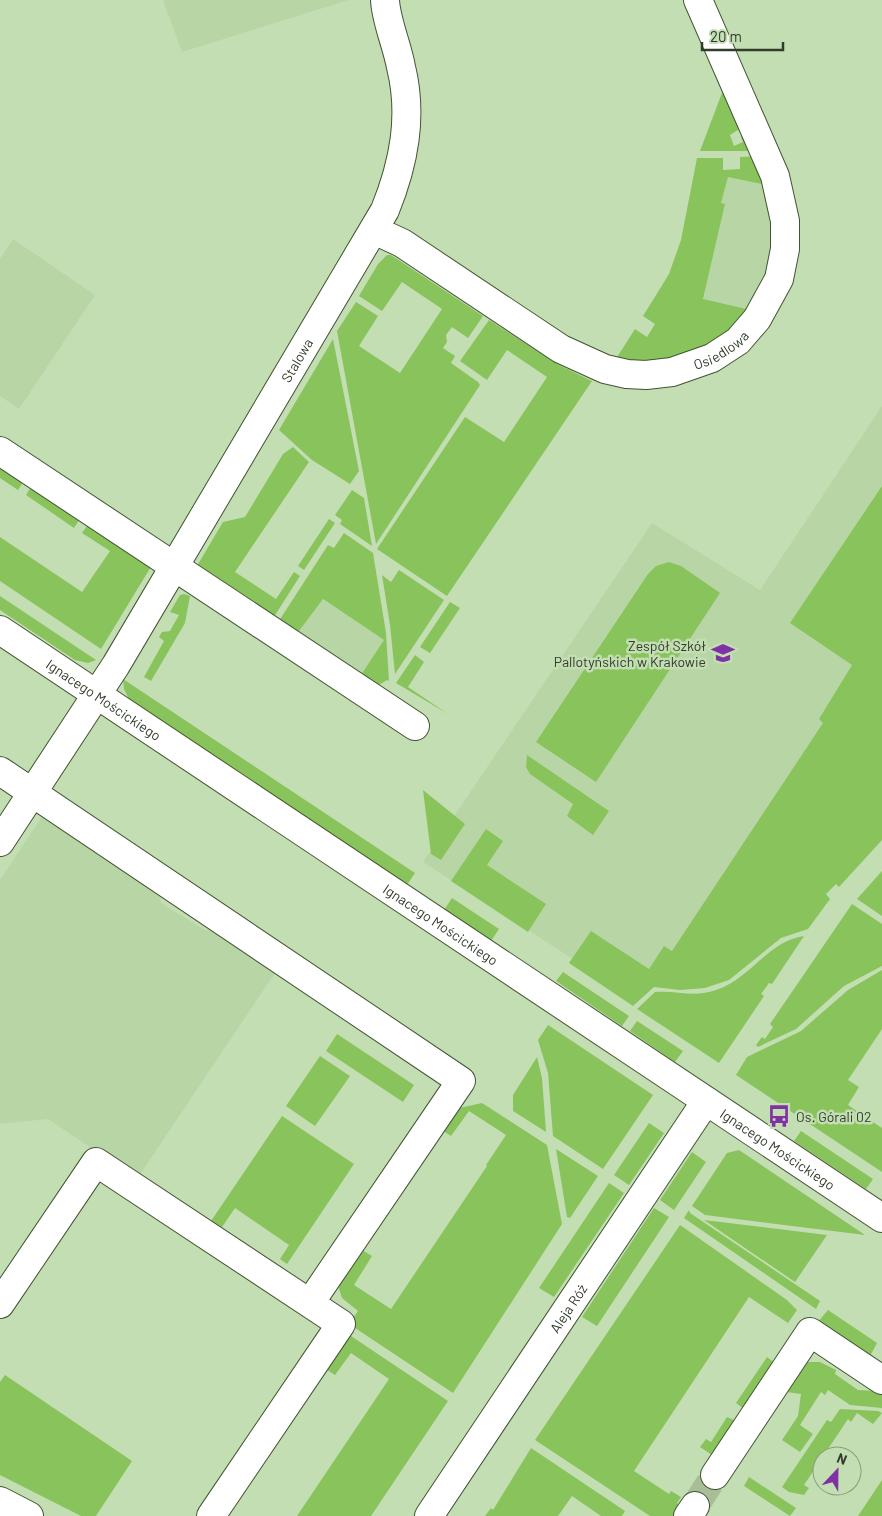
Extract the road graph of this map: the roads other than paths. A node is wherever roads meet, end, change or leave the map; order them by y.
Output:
1 (385, 0) edge
2 (698, 0) edge
3 (374, 230) junction
4 (0, 451) edge
5 (173, 567) junction
6 (0, 630) edge
7 (97, 695) junction
8 (415, 726) dead end
9 (0, 771) edge
10 (31, 792) junction
11 (0, 842) edge
12 (706, 1101) junction
13 (882, 1218) edge
14 (310, 1303) junction
15 (0, 1304) edge
16 (882, 1380) edge
17 (715, 1475) tunnel mouth
18 (0, 1502) edge
19 (29, 1516) edge
20 (211, 1516) edge
21 (429, 1516) edge

1 - 3 street, Stalowa
2 - 3 street, Osiedlowa
3 - 5 street, Stalowa
4 - 5 street
5 - 7 street, Stalowa
5 - 8 street
6 - 7 street, Ignacego Mościckiego
7 - 10 street, Stalowa
7 - 12 street, Ignacego Mościckiego
9 - 10 street
10 - 11 street, Stalowa
10 - 14 street
12 - 13 street, Ignacego Mościckiego
12 - 21 street, Aleja Róż
14 - 15 street
14 - 20 street
16 - 17 street
18 - 19 street

